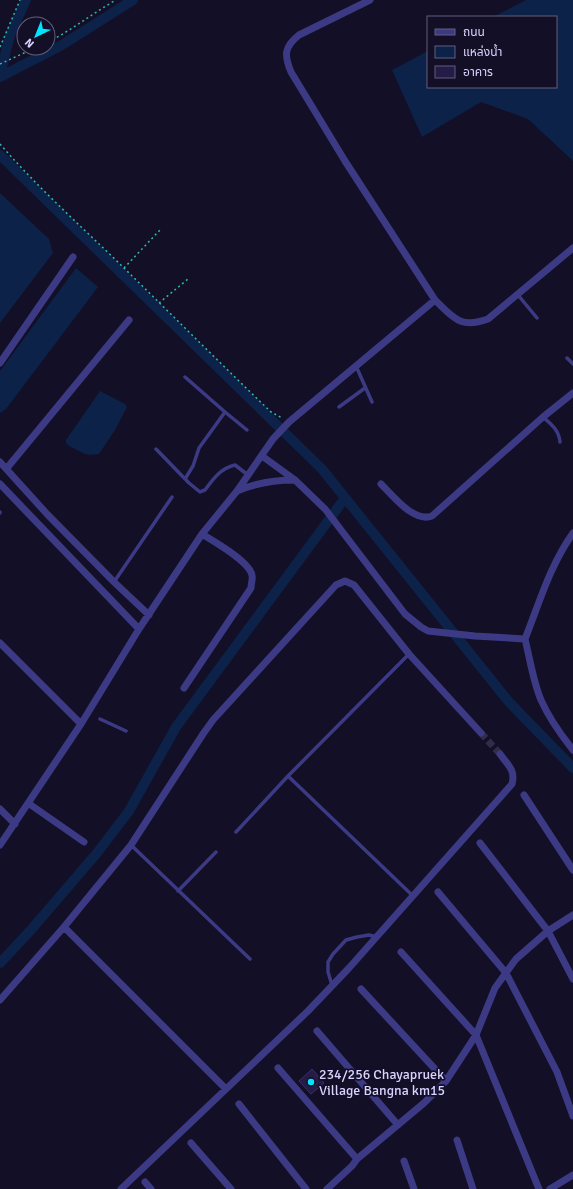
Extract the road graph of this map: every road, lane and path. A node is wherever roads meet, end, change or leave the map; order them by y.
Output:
1 (20, 0) edge
2 (116, 0) edge
3 (370, 0) edge
4 (56, 38) edge
5 (0, 47) edge
6 (18, 56) edge
7 (0, 64) edge
8 (0, 144) edge
9 (160, 230) dead end
10 (573, 248) edge
11 (73, 257) dead end
12 (124, 268) junction
13 (188, 279) dead end
14 (518, 295) junction
15 (435, 300) junction
16 (159, 303) junction
17 (537, 318) dead end
18 (129, 320) dead end
19 (568, 358) dead end
20 (0, 363) edge
21 (573, 364) edge
22 (356, 366) junction
23 (185, 377) dead end
24 (365, 388) junction
25 (573, 393) edge
26 (372, 402) dead end
27 (339, 407) dead end
28 (225, 412) junction
29 (544, 417) junction
30 (289, 422) junction
31 (247, 430) dead end
32 (560, 442) dead end
33 (156, 449) dead end
34 (262, 456) junction
35 (0, 462) edge
36 (7, 468) junction
37 (248, 475) junction
38 (185, 479) junction
39 (295, 480) junction
40 (381, 484) dead end
41 (0, 486) edge
42 (237, 491) junction
43 (172, 498) dead end
44 (202, 534) junction
45 (573, 534) edge
46 (114, 582) junction
47 (149, 615) junction
48 (139, 629) junction
49 (525, 640) junction
50 (0, 644) edge
51 (409, 654) junction
52 (184, 688) dead end
53 (100, 719) dead end
54 (81, 724) junction
55 (126, 731) dead end
56 (480, 733) tunnel mouth
57 (573, 750) edge
58 (500, 754) tunnel mouth
59 (288, 776) junction
60 (524, 795) dead end
61 (28, 804) junction
62 (0, 809) edge
63 (15, 824) junction
64 (236, 832) dead end
65 (84, 842) dead end
66 (480, 842) dead end
67 (0, 845) edge
68 (131, 845) junction
69 (216, 852) dead end
70 (573, 870) edge
71 (178, 891) junction
72 (438, 892) dead end
73 (413, 896) junction
74 (573, 915) edge
75 (64, 927) junction
76 (548, 931) junction
77 (377, 937) junction
78 (401, 952) dead end
79 (250, 959) dead end
80 (506, 973) junction
81 (573, 979) edge
82 (332, 986) junction
83 (361, 989) dead end
84 (0, 1000) edge
85 (317, 1031) dead end
86 (476, 1035) junction
87 (278, 1068) dead end
88 (446, 1081) junction
89 (226, 1089) junction
90 (240, 1104) dead end
91 (573, 1116) edge
92 (398, 1125) junction
93 (457, 1140) dead end
94 (191, 1143) dead end
95 (357, 1159) junction
96 (404, 1161) dead end
97 (573, 1175) edge
98 (145, 1182) dead end
99 (121, 1189) edge
100 (151, 1189) edge
101 (231, 1189) edge
102 (306, 1189) edge
103 (327, 1189) edge
104 (414, 1189) edge
105 (473, 1189) edge
106 (539, 1189) edge
107 (550, 1189) edge

1 - 5 path
2 - 4 path
3 - 15 street
6 - 7 path
8 - 12 path
9 - 12 path
10 - 14 street
11 - 20 street
12 - 16 path
13 - 16 path
14 - 15 street
14 - 17 lane
15 - 22 street
16 - 30 path
18 - 36 street
19 - 21 lane
22 - 24 lane
22 - 30 street
23 - 28 lane
24 - 26 lane
24 - 27 lane
25 - 29 street
28 - 31 lane
28 - 38 lane
29 - 32 lane
29 - 40 street
30 - 34 street
33 - 38 lane
34 - 37 street
34 - 39 street
35 - 36 street
36 - 46 street
37 - 38 lane
37 - 42 street
39 - 42 street
39 - 49 street
41 - 48 street
42 - 44 street
43 - 46 lane
44 - 47 street
44 - 52 street
45 - 49 street
46 - 47 street
47 - 48 street
48 - 54 street
49 - 57 street
50 - 54 street
51 - 56 street
51 - 59 lane
51 - 68 street
53 - 55 lane
54 - 61 street
58 - 73 street
59 - 64 lane
59 - 73 lane
60 - 70 street
61 - 63 street
61 - 65 street
62 - 63 street
63 - 67 street
66 - 76 street
68 - 71 lane
68 - 75 street
69 - 71 lane
71 - 79 lane
72 - 80 street
73 - 77 street
74 - 76 street
75 - 84 street
75 - 89 street
76 - 80 street
76 - 81 street
77 - 82 street
77 - 82 lane
78 - 86 street
80 - 86 street
80 - 91 street
82 - 89 street
83 - 88 street
85 - 92 street
86 - 88 street
86 - 106 street
87 - 95 street
88 - 92 street
89 - 99 street
90 - 102 street
92 - 95 street
93 - 105 street
94 - 101 street
95 - 103 street
96 - 104 street
97 - 107 street
98 - 100 street

